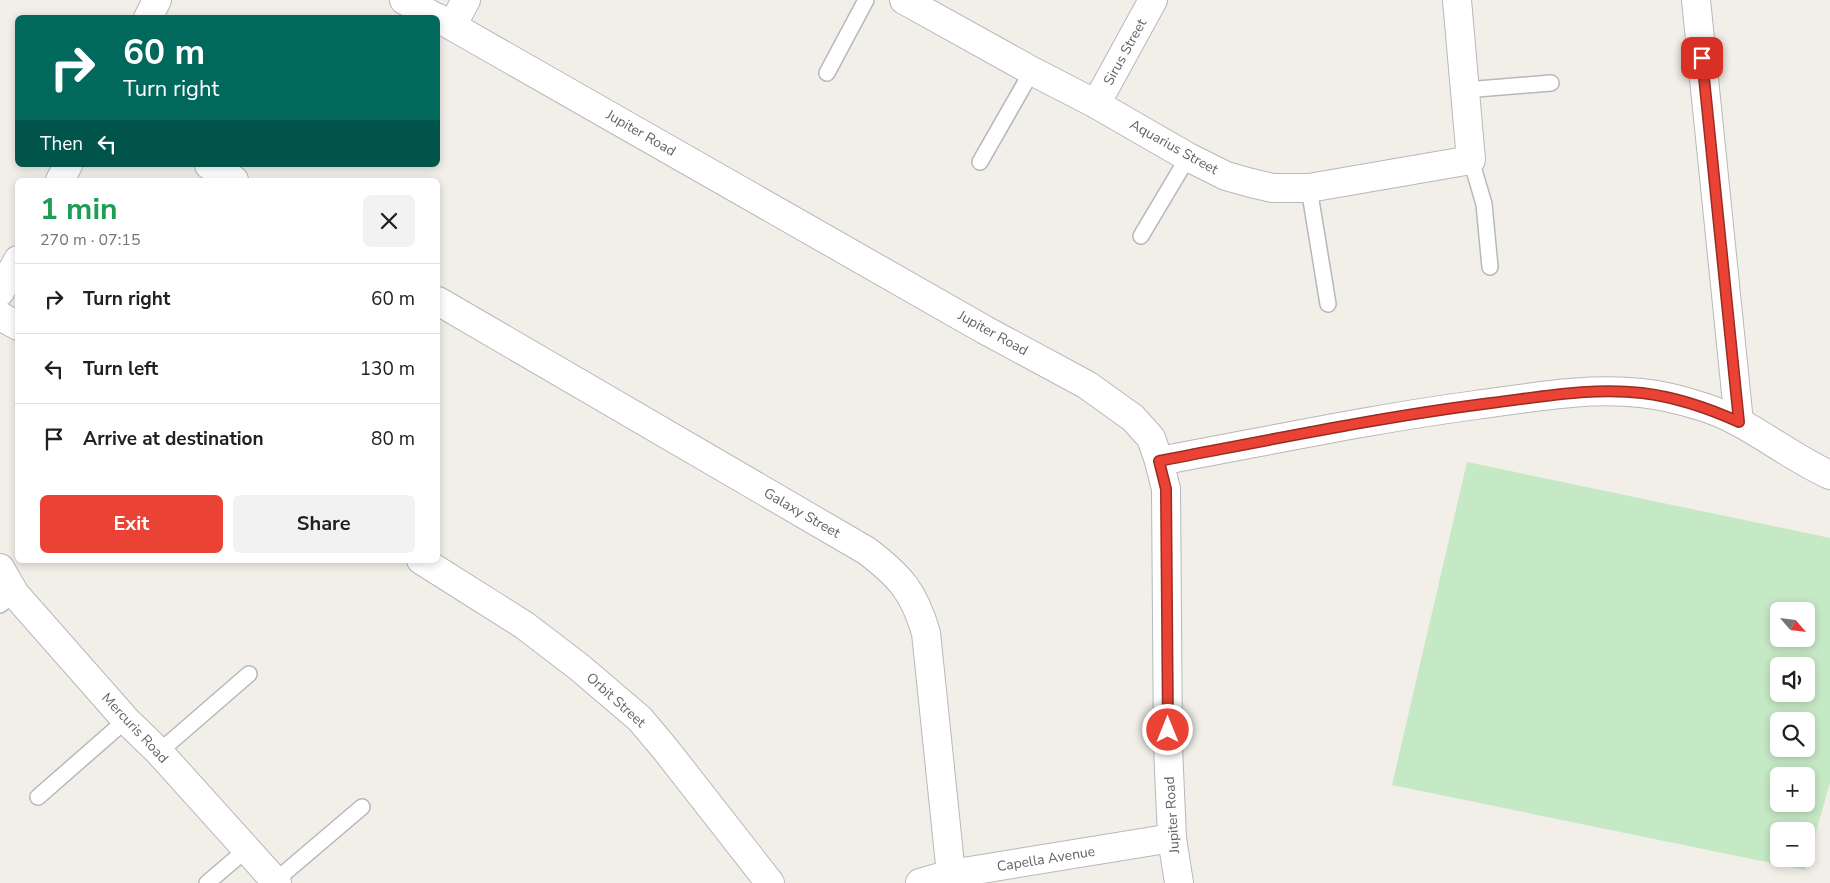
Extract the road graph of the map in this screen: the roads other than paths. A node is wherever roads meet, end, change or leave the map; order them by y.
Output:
1 (157, 0) edge
2 (404, 0) edge
3 (466, 0) edge
4 (866, 0) edge
5 (904, 0) edge
6 (1153, 0) edge
7 (1458, 0) edge
8 (1696, 0) edge
9 (150, 15) edge
10 (432, 15) edge
11 (442, 20) edge
12 (1032, 71) junction
13 (827, 72) dead end
14 (1551, 82) dead end
15 (1465, 90) junction
16 (1096, 104) junction
17 (1188, 157) junction
18 (1471, 160) junction
19 (980, 162) dead end
20 (212, 167) edge
21 (231, 178) edge
22 (1309, 188) junction
23 (1140, 236) dead end
24 (15, 265) edge
25 (1490, 267) dead end
26 (0, 292) edge
27 (440, 302) edge
28 (1328, 304) dead end
29 (0, 316) edge
30 (15, 324) edge
31 (1739, 422) junction
32 (1159, 461) junction
33 (1830, 475) edge
34 (426, 563) edge
35 (0, 568) edge
36 (7, 599) edge
37 (249, 674) dead end
38 (126, 720) junction
39 (159, 752) junction
40 (38, 797) dead end
41 (362, 806) dead end
42 (1172, 838) junction
43 (247, 849) junction
44 (951, 874) junction
45 (276, 882) edge
46 (207, 883) edge
47 (770, 883) edge
48 (920, 883) edge
49 (1179, 883) edge

1 - 9 street
2 - 10 street, Jupiter Road
3 - 11 street
4 - 13 lane
5 - 12 street, Aquarius Street
6 - 16 street, Sirus Street
7 - 15 street
8 - 31 street
11 - 32 street, Jupiter Road
12 - 16 street, Aquarius Street
12 - 19 lane
14 - 15 lane
15 - 18 street
16 - 17 street, Aquarius Street
17 - 22 street, Aquarius Street
17 - 23 lane
18 - 22 street, Aquarius Street
18 - 25 lane
20 - 21 street
22 - 28 lane
24 - 26 street
27 - 44 street, Galaxy Street
29 - 30 street
31 - 32 street
31 - 33 street
32 - 42 street, Jupiter Road
34 - 47 street, Orbit Street
35 - 36 street, Mercuris Road
36 - 38 street, Mercuris Road
37 - 39 lane
38 - 39 street, Mercuris Road
38 - 40 lane
39 - 43 street, Mercuris Road
41 - 45 lane
42 - 44 street, Capella Avenue
42 - 49 street, Jupiter Road
43 - 45 street, Mercuris Road
43 - 46 lane
44 - 48 street, Capella Avenue

